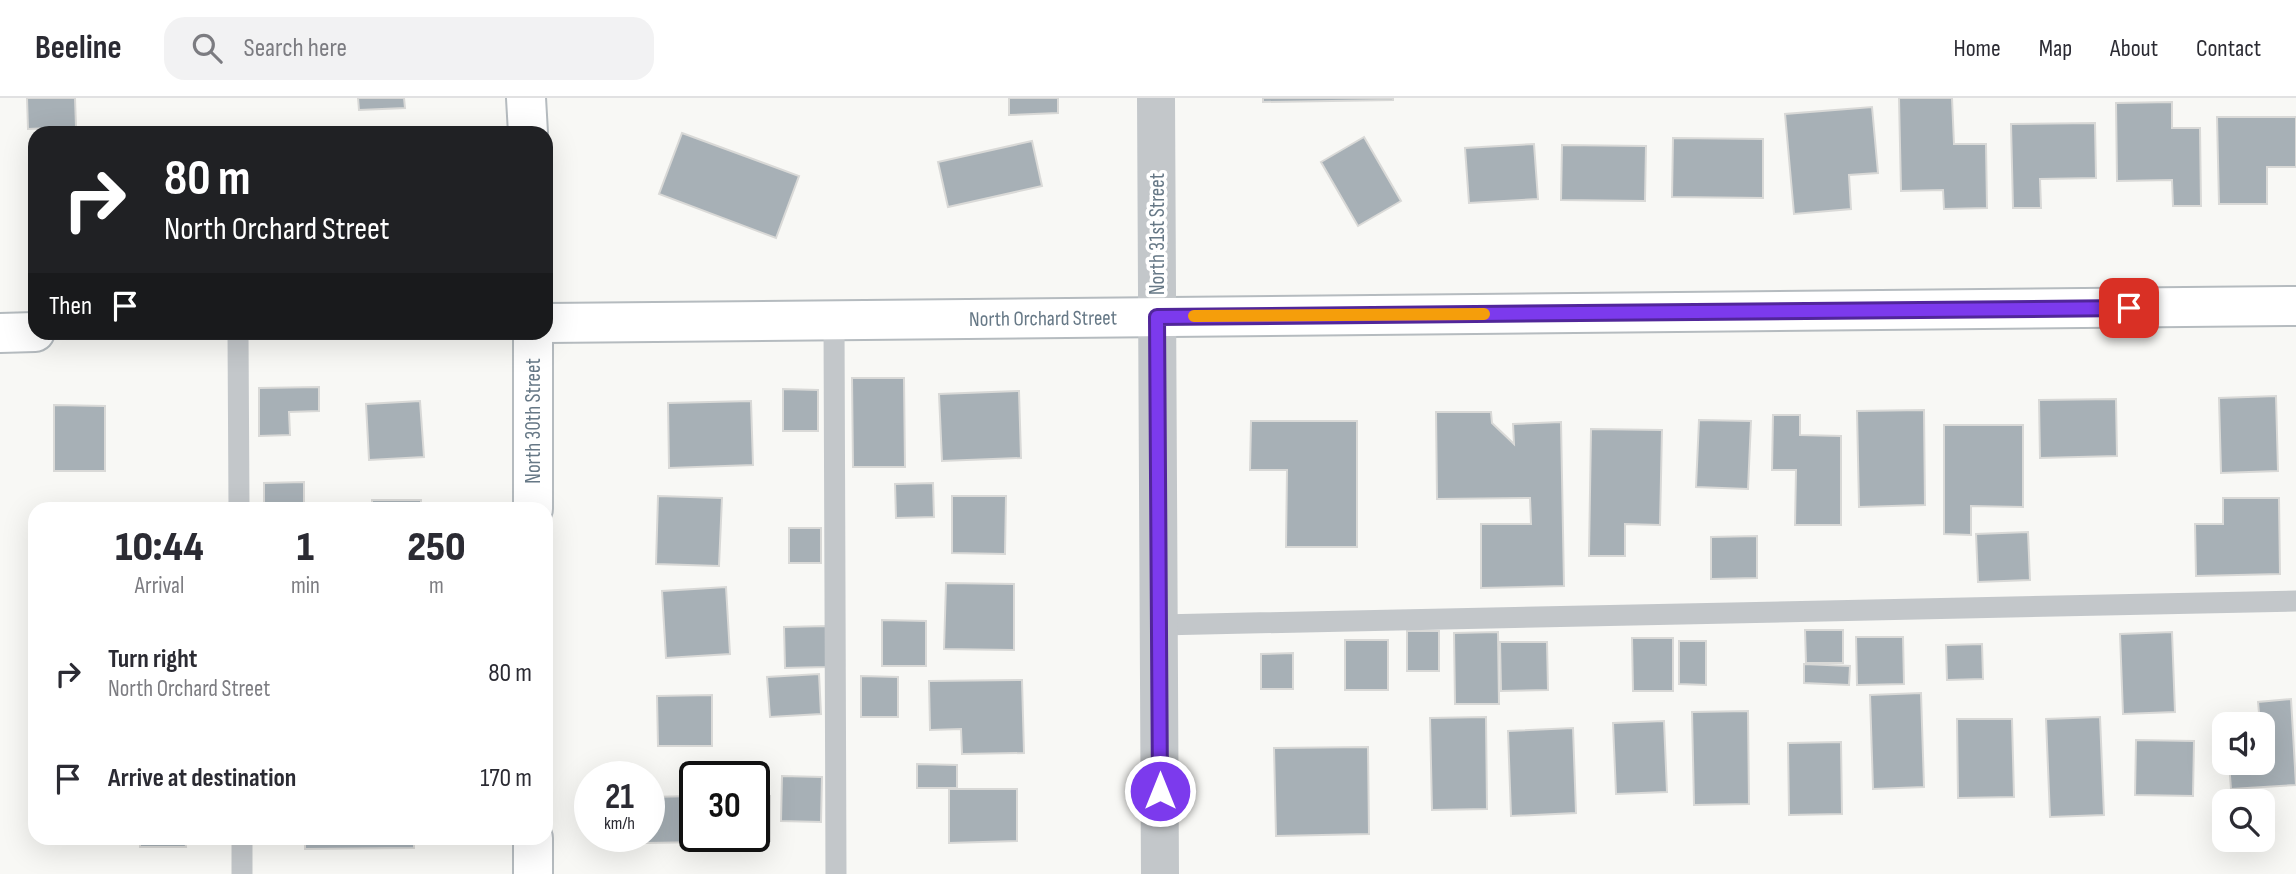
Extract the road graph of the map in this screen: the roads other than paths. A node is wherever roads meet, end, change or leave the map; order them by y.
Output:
1 (526, 98) edge
2 (1156, 98) edge
3 (528, 126) edge
4 (2296, 306) edge
5 (1157, 317) junction
6 (834, 321) junction
7 (553, 323) edge
8 (28, 332) edge
9 (0, 333) edge
10 (238, 340) edge
11 (533, 340) edge
12 (239, 502) edge
13 (533, 502) edge
14 (2296, 601) edge
15 (1159, 625) junction
16 (242, 845) edge
17 (533, 845) edge
18 (242, 874) edge
19 (533, 874) edge
20 (836, 874) edge
21 (1160, 874) edge

1 - 3 street
2 - 5 street, North 31st Street
4 - 5 street, North Orchard Street
5 - 6 street, North Orchard Street
5 - 15 street, North 31st Street
6 - 7 street, North Orchard Street
6 - 20 lane
8 - 9 street
10 - 12 lane
11 - 13 street, North 30th Street
14 - 15 lane
15 - 21 street, North 31st Street
16 - 18 lane
17 - 19 street

